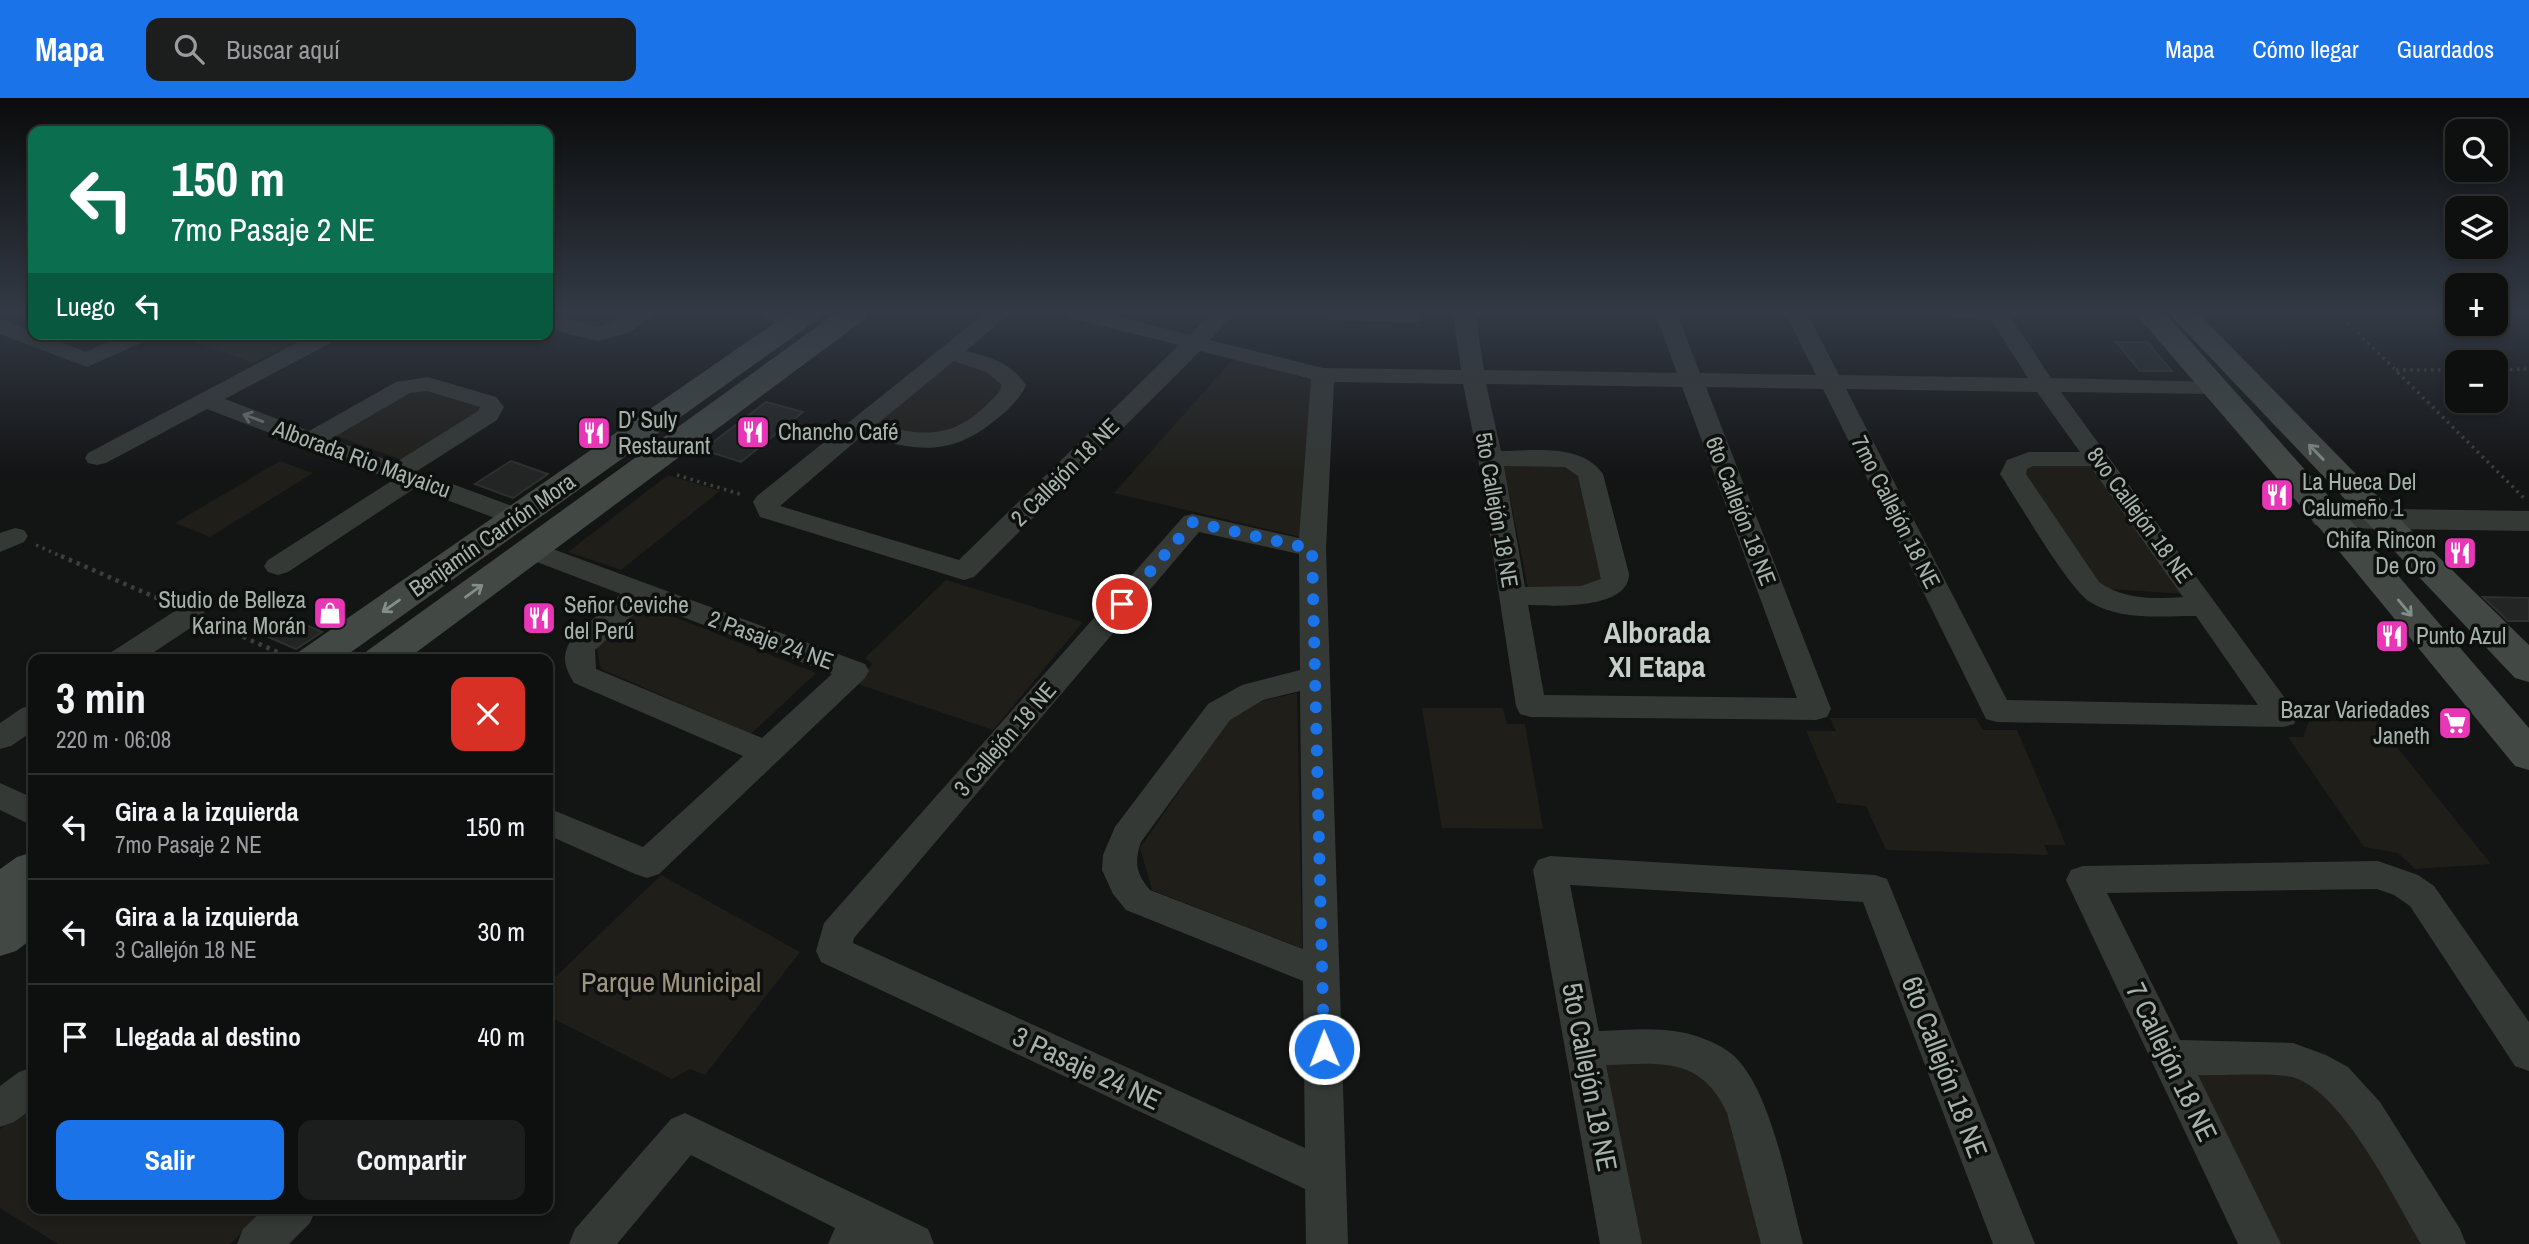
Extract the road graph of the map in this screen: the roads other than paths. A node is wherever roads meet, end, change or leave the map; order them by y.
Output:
1 (270, 366) edge
2 (723, 366) edge
3 (781, 366) edge
4 (933, 366) edge
5 (993, 366) edge
6 (1171, 366) edge
7 (1289, 366) edge
8 (1472, 366) edge
9 (1687, 366) edge
10 (1822, 366) edge
11 (2032, 366) edge
12 (2196, 366) edge
13 (2233, 366) edge
14 (1323, 375) junction
15 (1473, 377) junction
16 (1691, 378) junction
17 (1830, 382) junction
18 (2043, 383) junction
19 (2214, 387) junction
20 (207, 401) junction
21 (861, 427) junction
22 (311, 440) junction
23 (1490, 457) junction
24 (97, 458) dead end
25 (2100, 459) junction
26 (405, 475) junction
27 (517, 517) junction
28 (2529, 521) edge
29 (2336, 527) junction
30 (2389, 528) junction
31 (2529, 540) edge
32 (1312, 549) junction
33 (531, 550) junction
34 (278, 566) dead end
35 (641, 592) junction
36 (1512, 596) junction
37 (2205, 606) junction
38 (191, 614) road end
39 (129, 654) edge
40 (322, 654) edge
41 (388, 654) edge
42 (2529, 668) edge
43 (1315, 678) junction
44 (1531, 706) joint
45 (2283, 716) joint
46 (28, 719) edge
47 (0, 737) edge
48 (766, 753) junction
49 (2529, 755) edge
50 (0, 795) edge
51 (28, 810) edge
52 (553, 823) edge
53 (28, 859) edge
54 (1550, 870) joint
55 (28, 873) edge
56 (0, 879) edge
57 (0, 893) edge
58 (28, 916) edge
59 (0, 937) edge
60 (847, 957) joint
61 (1322, 972) junction
62 (1585, 1048) junction
63 (2529, 1054) edge
64 (2169, 1057) junction
65 (28, 1089) edge
66 (0, 1109) edge
67 (1326, 1178) junction
68 (290, 1214) edge
69 (857, 1232) edge
70 (258, 1244) edge
71 (590, 1244) edge
72 (913, 1244) edge
73 (1327, 1244) edge
74 (1621, 1244) edge
75 (1782, 1244) edge
76 (2014, 1244) edge
77 (2260, 1244) edge
78 (2445, 1244) edge

1 - 20 street
2 - 27 main road, Benjamín Carrión Mora
3 - 33 main road, Benjamín Carrión Mora
4 - 21 street
5 - 21 street
6 - 21 street, 2 Callejón 18 NE
7 - 14 street
8 - 15 street, 5to Callejón 18 NE
9 - 16 street, 6to Callejón 18 NE
10 - 17 street, 7mo Callejón 18 NE
11 - 18 street, 8vo Callejón 18 NE
12 - 19 main road
30 -> 13 main road
14 - 15 street
14 - 32 street
15 - 16 street
15 - 23 street, 5to Callejón 18 NE
16 - 17 street
16 - 44 street, 6to Callejón 18 NE
17 - 18 street
17 - 45 street, 7mo Callejón 18 NE
18 - 19 street
18 - 25 street, 8vo Callejón 18 NE
19 - 29 main road
22 -> 20 street, Alborada Rio Mayaicu
20 - 24 street
22 - 26 street, Alborada Rio Mayaicu
22 - 26 street
23 - 36 street, 5to Callejón 18 NE
23 - 36 street
25 - 37 street, 8vo Callejón 18 NE
25 - 37 street
26 - 27 street, Alborada Rio Mayaicu
26 - 34 street
27 -> 40 main road, Benjamín Carrión Mora
28 - 30 street
29 - 30 street
29 -> 49 main road
30 - 31 street
30 - 42 main road
32 - 43 street
32 - 60 street, 3 Callejón 18 NE
33 - 35 street, 2 Pasaje 24 NE
41 -> 33 main road, Benjamín Carrión Mora
35 - 48 street
35 - 48 street, 2 Pasaje 24 NE
36 - 44 street, 5to Callejón 18 NE
37 - 45 street, 8vo Callejón 18 NE
38 - 39 street
43 - 61 street
43 - 61 street
46 - 47 street
48 - 52 street
50 - 51 street
53 - 56 main road
54 - 62 street, 5to Callejón 18 NE
54 - 76 street, 6to Callejón 18 NE
55 - 57 main road
58 - 59 main road
60 - 67 street, 3 Pasaje 24 NE
61 - 67 street
62 - 74 street, 5to Callejón 18 NE
62 - 75 street
63 - 64 street, 7 Callejón 18 NE
64 - 77 street, 7 Callejón 18 NE
64 - 78 street
65 - 66 street
67 - 73 street
68 - 70 street
69 - 71 street
69 - 72 street

